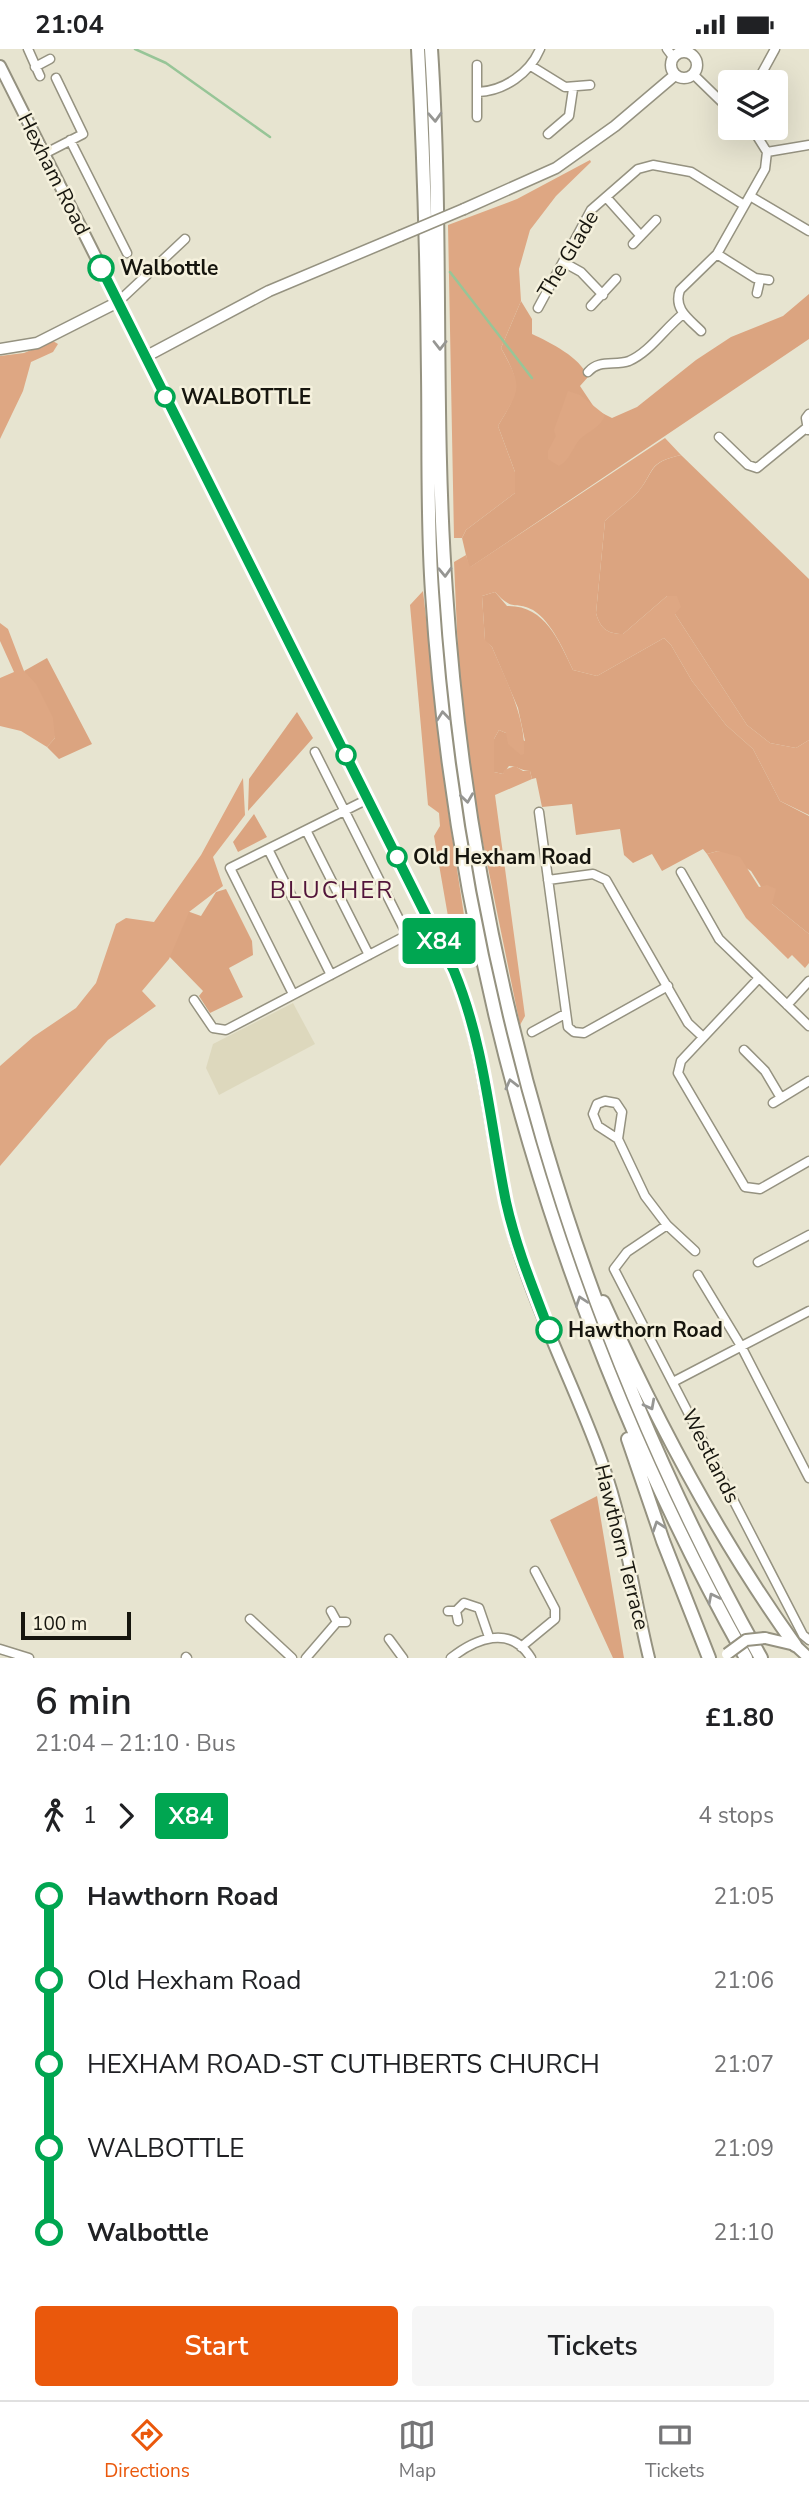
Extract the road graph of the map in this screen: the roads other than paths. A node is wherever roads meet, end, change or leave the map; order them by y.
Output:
1 (28, 49) edge
2 (418, 49) edge
3 (431, 49) edge
4 (540, 49) edge
5 (775, 49) edge
6 (670, 53) edge
7 (697, 53) edge
8 (50, 59) dead end
9 (477, 65) dead end
10 (0, 66) edge
11 (531, 66) junction
12 (35, 67) junction
13 (764, 70) edge
14 (693, 74) junction
15 (675, 75) junction
16 (40, 76) dead end
17 (56, 78) dead end
18 (590, 85) dead end
19 (573, 89) junction
20 (478, 92) junction
21 (718, 98) edge
22 (477, 117) dead end
23 (567, 119) junction
24 (578, 125) dead end
25 (548, 134) dead end
26 (70, 140) junction
27 (760, 140) edge
28 (809, 145) edge
29 (767, 152) junction
30 (44, 154) junction
31 (750, 196) junction
32 (606, 197) junction
33 (744, 205) junction
34 (656, 220) dead end
35 (809, 232) edge
36 (640, 235) junction
37 (185, 239) dead end
38 (633, 244) dead end
39 (127, 253) dead end
40 (717, 254) junction
41 (563, 262) junction
42 (616, 279) dead end
43 (757, 293) dead end
44 (603, 295) junction
45 (527, 296) dead end
46 (118, 302) junction
47 (590, 306) dead end
48 (683, 314) junction
49 (701, 331) dead end
50 (0, 349) edge
51 (145, 357) junction
52 (585, 358) dead end
53 (809, 414) edge
54 (808, 430) edge
55 (719, 437) dead end
56 (315, 751) dead end
57 (368, 799) junction
58 (344, 810) junction
59 (539, 812) dead end
60 (306, 829) junction
61 (268, 849) junction
62 (681, 872) dead end
63 (548, 880) junction
64 (432, 926) junction
65 (407, 935) junction
66 (369, 955) junction
67 (331, 975) junction
68 (759, 978) junction
69 (809, 981) edge
70 (668, 986) junction
71 (293, 994) junction
72 (194, 1000) dead end
73 (787, 1005) junction
74 (565, 1014) junction
75 (809, 1026) edge
76 (532, 1031) dead end
77 (703, 1037) junction
78 (744, 1050) dead end
79 (809, 1081) edge
80 (618, 1139) junction
81 (809, 1161) edge
82 (667, 1225) junction
83 (571, 1231) junction
84 (809, 1235) edge
85 (695, 1251) dead end
86 (758, 1262) dead end
87 (698, 1275) dead end
88 (809, 1311) edge
89 (591, 1331) junction
90 (741, 1346) junction
91 (673, 1382) junction
92 (809, 1478) edge
93 (535, 1571) dead end
94 (331, 1611) dead end
95 (250, 1619) dead end
96 (458, 1621) dead end
97 (489, 1637) junction
98 (388, 1639) dead end
99 (809, 1640) edge
100 (521, 1647) junction
101 (801, 1648) edge
102 (0, 1649) edge
103 (726, 1656) edge
104 (29, 1658) edge
105 (292, 1658) edge
106 (306, 1658) edge
107 (403, 1658) edge
108 (451, 1658) edge
109 (531, 1658) edge
110 (649, 1658) edge
111 (709, 1658) edge
112 (746, 1658) edge
113 (761, 1658) edge
114 (809, 1658) edge

1 - 12 street
89 -> 2 highway
3 -> 83 highway
4 - 11 street
5 - 13 street
6 - 7 street
6 - 15 street
7 - 14 street
8 - 12 street
9 - 20 street
10 - 30 main road, Hexham Road
11 - 19 street
11 - 20 street
12 - 16 street
14 - 15 street
14 - 21 street
15 - 51 street, bridge
17 - 26 street
18 - 19 street
19 - 23 street
20 - 22 street
23 - 24 street
23 - 25 street
26 - 30 street
26 - 39 street
27 - 29 street
28 - 29 street
29 - 31 street
30 - 46 main road, Hexham Road
31 - 33 street
31 - 35 street
32 - 33 street, The Glade
32 - 36 street
32 - 41 street, The Glade
33 - 40 street
34 - 36 street
36 - 38 street
37 - 46 street
40 - 43 street
40 - 48 street
41 - 44 street
41 - 45 street, The Glade
42 - 44 street
44 - 47 street
46 - 50 street
46 - 51 main road, Hexham Road
48 - 49 street
48 - 52 street
51 - 57 main road, Hawthorn Terrace
53 - 54 street
54 - 55 street
56 - 58 street
57 - 58 street
57 - 64 main road, Hawthorn Terrace
58 - 60 street
58 - 65 street
59 - 63 street
60 - 61 street
60 - 66 street
61 - 67 street
61 - 71 street
62 - 68 street
63 - 70 street
63 - 74 street
64 - 65 street
64 - 110 main road, Hawthorn Terrace
65 - 66 street
66 - 67 street
67 - 71 street
68 - 73 street
68 - 77 street
69 - 73 street
70 - 74 street
70 - 77 street
71 - 72 street
73 - 75 street
74 - 76 street
77 - 81 street
78 - 79 street
80 - 80 street
80 - 82 street
82 - 85 street
82 - 91 street, Westlands
83 -> 101 highway
83 - 113 highway
84 - 86 street
87 - 90 street
88 - 90 street
111 -> 89 highway
112 -> 89 highway
90 - 91 street
90 - 92 street
91 - 99 street, Westlands
93 - 100 street
94 - 106 street
95 - 105 street
96 - 97 street
97 - 100 street
97 - 108 street
98 - 107 street
100 - 109 street
101 - 103 main road, bridge
101 - 114 main road
102 - 104 street

